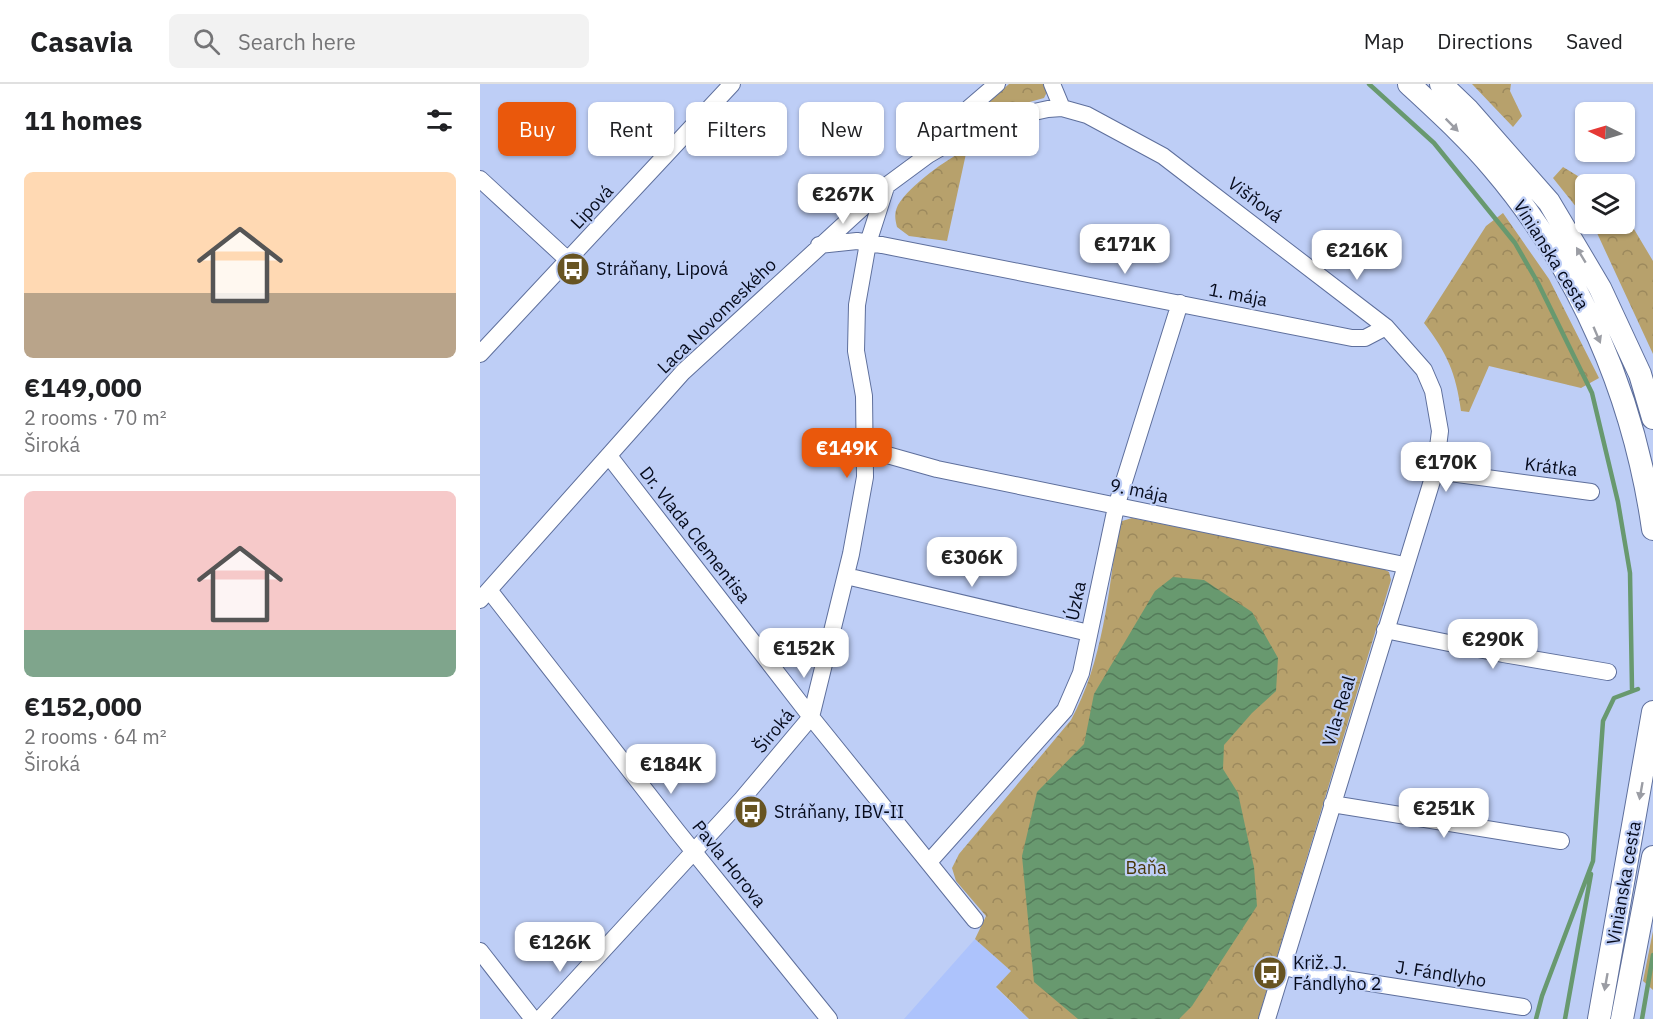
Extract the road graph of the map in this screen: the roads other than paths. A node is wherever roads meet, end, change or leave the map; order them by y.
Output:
1 (732, 84) edge
2 (997, 84) edge
3 (1052, 84) edge
4 (1409, 84) edge
5 (1441, 84) edge
6 (976, 102) edge
7 (1062, 108) junction
8 (1039, 112) edge
9 (926, 156) edge
10 (480, 179) edge
11 (886, 186) junction
12 (868, 243) junction
13 (819, 245) junction
14 (569, 261) junction
15 (1180, 303) junction
16 (1386, 327) junction
17 (480, 354) edge
18 (1439, 413) joint
19 (1653, 418) edge
20 (866, 449) junction
21 (609, 456) junction
22 (1435, 471) junction
23 (1591, 492) dead end
24 (1116, 507) junction
25 (1653, 529) edge
26 (1404, 565) junction
27 (846, 576) junction
28 (485, 595) edge
29 (1384, 630) junction
30 (1089, 633) junction
31 (1608, 672) dead end
32 (1653, 712) edge
33 (811, 717) junction
34 (1332, 804) junction
35 (1561, 841) dead end
36 (694, 852) junction
37 (1653, 857) edge
38 (929, 862) junction
39 (975, 920) dead end
40 (480, 951) edge
41 (1283, 966) junction
42 (1523, 1007) dead end
43 (533, 1019) edge
44 (540, 1019) edge
45 (829, 1019) edge
46 (1267, 1019) edge
47 (1599, 1019) edge
48 (1622, 1019) edge

1 - 14 street, Lipová
2 - 6 street
3 - 7 street
4 -> 25 main road, Vinianska cesta
19 -> 5 main road, Vinianska cesta
7 - 8 street, Višňová
7 - 16 street, Višňová
9 - 11 street, Laca Novomeského
10 - 14 street
11 - 12 street, Široká
11 - 13 street, Laca Novomeského
12 - 13 street, 1. mája
12 - 15 street, 1. mája
12 - 20 street, Široká
13 - 21 street, Laca Novomeského
14 - 17 street, Lipová
15 - 16 street, 1. mája
15 - 24 street, Úzka
16 - 18 street, Višňová
18 - 22 street, Vila-Real
20 - 24 street, 9. mája
20 - 27 street, Široká
21 - 28 street, Laca Novomeského
21 - 33 street, Dr. Vlada Clementisa
22 - 23 street, Krátka
22 - 26 street, Vila-Real
24 - 26 street, 9. mája
24 - 30 street, Úzka
26 - 29 street, Vila-Real
27 - 30 street
27 - 33 street, Široká
28 - 36 street, Pavla Horova
29 - 31 street
29 - 34 street, Vila-Real
30 - 38 street, Úzka
32 -> 47 main road, Vinianska cesta
33 - 36 street, Široká
33 - 38 street, Dr. Vlada Clementisa
34 - 35 street
34 - 41 street, Vila-Real
36 - 44 street, Široká
36 - 45 street, Pavla Horova
37 - 48 main road, Vinianska cesta
38 - 39 street, Dr. Vlada Clementisa
40 - 43 street
41 - 42 street, J. Fándlyho
41 - 46 street, Vila-Real

